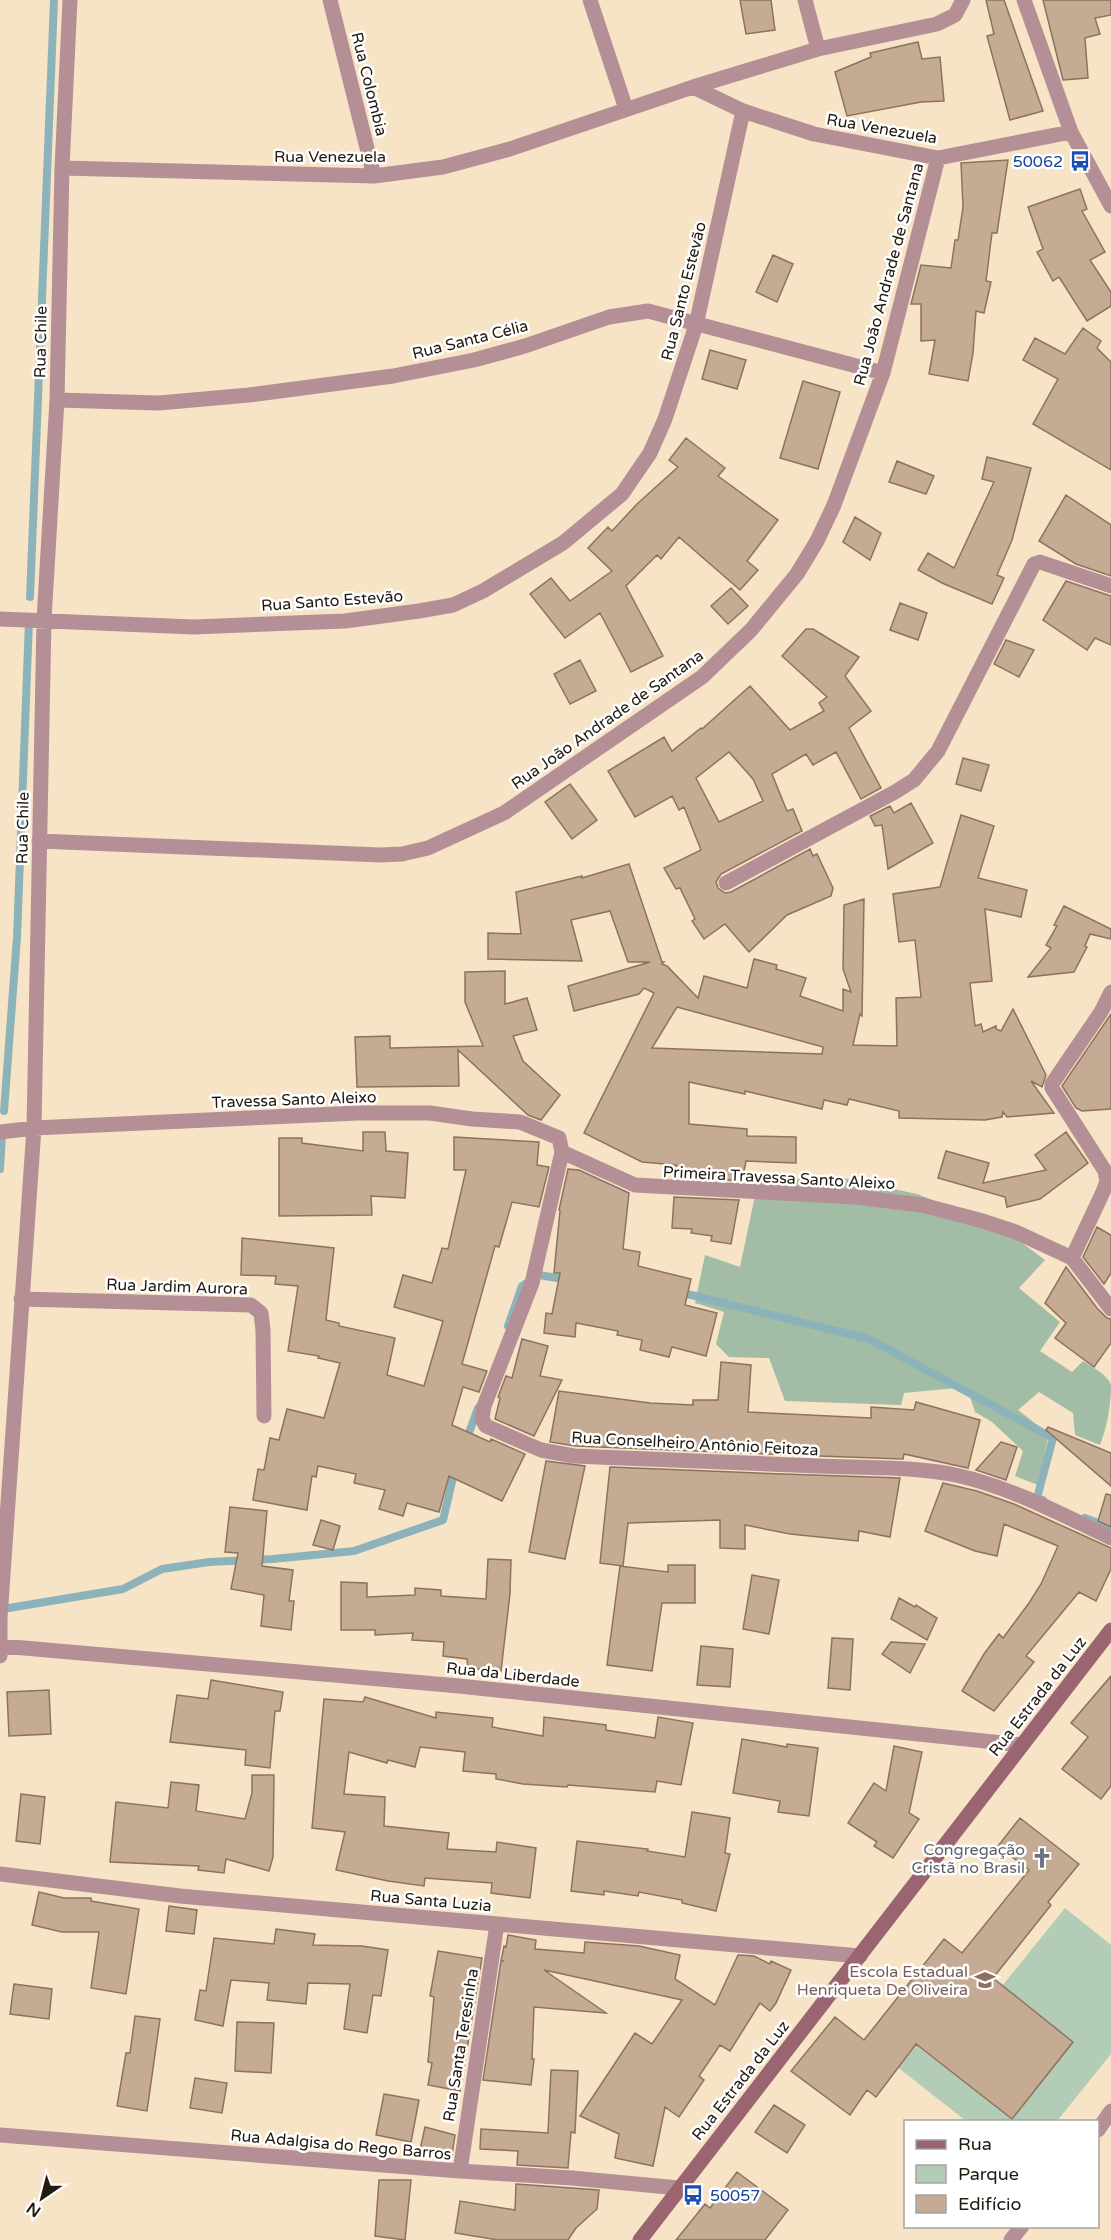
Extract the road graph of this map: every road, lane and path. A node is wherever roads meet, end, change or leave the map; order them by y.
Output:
1 (70, 0) edge
2 (330, 0) edge
3 (591, 0) edge
4 (805, 0) edge
5 (963, 0) edge
6 (1024, 0) edge
7 (818, 49) junction
8 (693, 87) junction
9 (626, 109) junction
10 (743, 111) junction
11 (1071, 132) junction
12 (938, 158) junction
13 (62, 168) junction
14 (375, 176) junction
15 (1111, 206) edge
16 (696, 325) junction
17 (883, 373) junction
18 (57, 400) junction
19 (1111, 586) edge
20 (0, 619) edge
21 (44, 620) junction
22 (39, 841) junction
23 (726, 884) dead end
24 (1111, 992) edge
25 (34, 1128) junction
26 (6, 1132) edge
27 (561, 1152) junction
28 (1072, 1258) junction
29 (21, 1299) junction
30 (1111, 1309) edge
31 (264, 1416) dead end
32 (1111, 1538) edge
33 (1111, 1630) edge
34 (1, 1646) edge
35 (0, 1656) edge
36 (1022, 1745) junction
37 (0, 1874) edge
38 (497, 1924) junction
39 (860, 1956) junction
40 (1111, 2111) edge
41 (1099, 2129) edge
42 (0, 2135) edge
43 (460, 2171) junction
44 (679, 2188) junction
45 (1020, 2228) edge
46 (640, 2240) edge
47 (1011, 2240) edge

1 - 13 street, Rua Chile
2 - 14 street, Rua Colombia
3 - 9 street
4 - 7 street
5 - 7 street, Rua Venezuela
6 - 11 street
7 - 8 street, Rua Venezuela
8 - 9 street, Rua Venezuela
8 - 10 street, Rua Venezuela
9 - 14 street, Rua Venezuela
10 - 12 street, Rua Venezuela
10 - 16 street, Rua Santo Estevão
11 - 12 street, Rua Venezuela
11 - 15 street
12 - 17 street, Rua João Andrade de Santana
13 - 14 street, Rua Venezuela
13 - 18 street, Rua Chile
16 - 17 street, Rua Santa Célia
16 - 18 street, Rua Santa Célia
16 - 21 street, Rua Santo Estevão
17 - 22 street, Rua João Andrade de Santana
18 - 21 street, Rua Chile
19 - 23 street
20 - 21 street, Rua Santo Estevão
21 - 22 street, Rua Chile
22 - 25 street, Rua Chile
24 - 28 street
25 - 26 street, Travessa Santo Aleixo
25 - 27 street, Travessa Santo Aleixo
25 - 29 street, Rua Chile
27 - 28 street, Primeira Travessa Santo Aleixo
27 - 32 street, Rua Conselheiro Antônio Feitoza
28 - 30 street, Primeira Travessa Santo Aleixo
29 - 31 street, Rua Jardim Aurora
29 - 34 street, Rua Chile
33 - 36 main road, Rua Estrada da Luz
34 - 35 street, Rua Chile
34 - 36 street, Rua da Liberdade
36 - 39 main road, Rua Estrada da Luz
37 - 38 street, Rua Santa Luzia
38 - 39 street, Rua Santa Luzia
38 - 43 street, Rua Santa Teresinha
39 - 44 main road, Rua Estrada da Luz
40 - 41 street
42 - 43 street, Rua Adalgisa do Rego Barros
43 - 44 street, Rua Adalgisa do Rego Barros
44 - 46 main road, Rua Estrada da Luz
45 - 47 street

